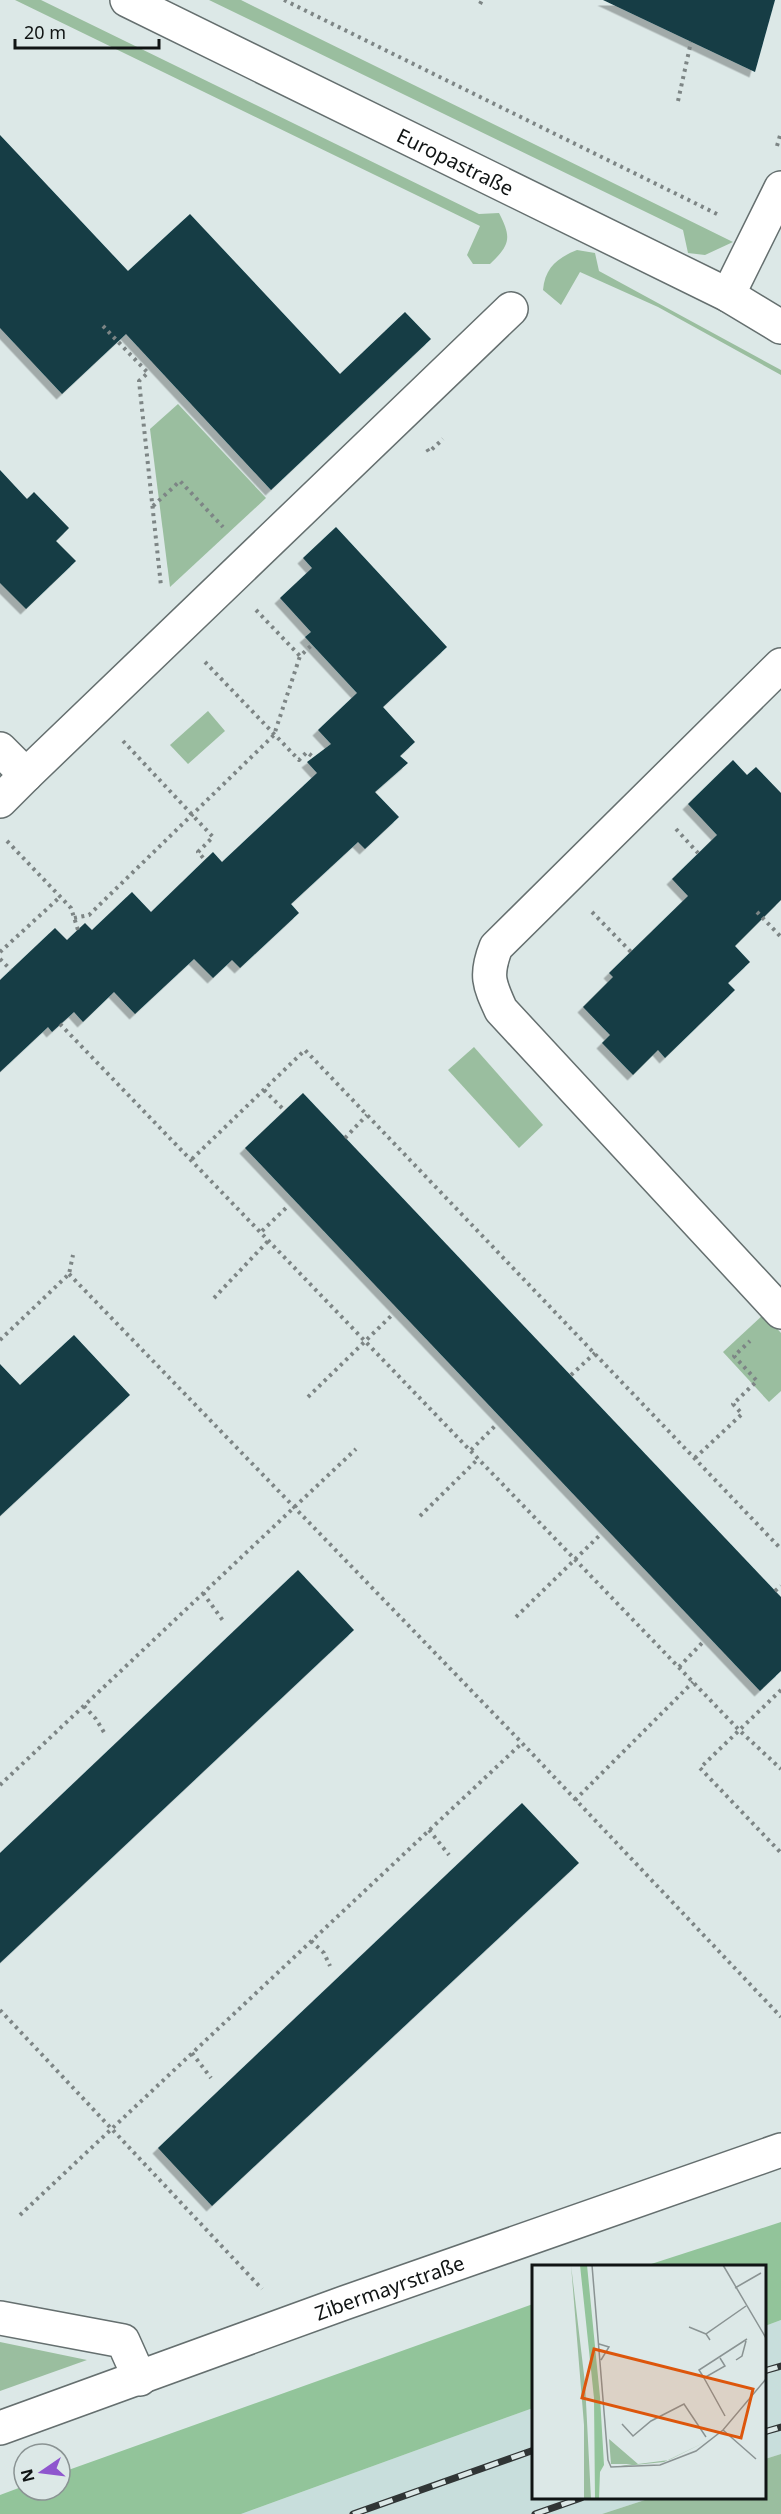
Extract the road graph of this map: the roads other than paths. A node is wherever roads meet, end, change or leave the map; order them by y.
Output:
1 (128, 0) edge
2 (781, 188) edge
3 (728, 295) junction
4 (511, 309) dead end
5 (781, 327) edge
6 (781, 665) edge
7 (0, 749) edge
8 (26, 775) junction
9 (0, 801) edge
10 (781, 1312) edge
11 (781, 2150) edge
12 (0, 2318) edge
13 (140, 2379) junction
14 (0, 2428) edge

1 - 3 street, Europastraße
2 - 3 street
3 - 5 street, Europastraße
4 - 8 street
6 - 10 street
7 - 8 street
8 - 9 street
11 - 13 street, Zibermayrstraße
12 - 13 street
13 - 14 street, Zibermayrstraße

